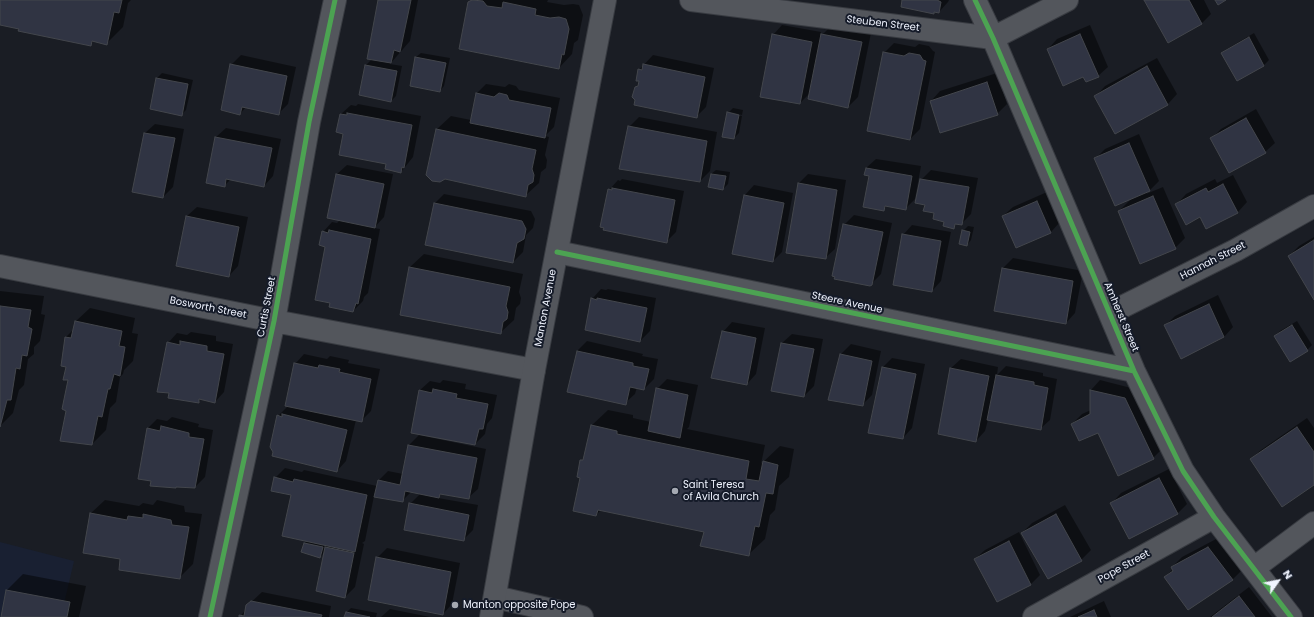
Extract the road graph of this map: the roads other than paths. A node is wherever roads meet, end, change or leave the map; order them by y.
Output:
1 (335, 0) edge
2 (605, 0) edge
3 (691, 0) edge
4 (975, 0) edge
5 (1066, 0) edge
6 (993, 38) junction
7 (1314, 206) edge
8 (557, 252) junction
9 (0, 266) edge
10 (1110, 313) junction
11 (274, 321) junction
12 (534, 370) junction
13 (1134, 372) junction
14 (1214, 517) junction
15 (1314, 523) edge
16 (1254, 568) junction
17 (493, 607) edge
18 (210, 617) edge
19 (582, 617) edge
20 (1034, 617) edge
21 (1291, 617) edge

1 - 11 street, Curtis Street
2 - 8 street, Manton Avenue
3 - 6 street, Steuben Street
4 - 6 street, Amherst Street
5 - 6 street
6 - 10 street, Amherst Street
7 - 10 street, Hannah Street
8 - 12 street, Manton Avenue
8 - 13 street, Steere Avenue
9 - 11 street, Bosworth Street
10 - 13 street, Amherst Street
11 - 12 street, Bosworth Street
11 - 18 street, Curtis Street
12 - 17 street, Manton Avenue
13 - 14 street, Amherst Street
14 - 16 street, Amherst Street
14 - 20 street, Pope Street
15 - 16 street
16 - 21 street, Amherst Street
17 - 19 street

